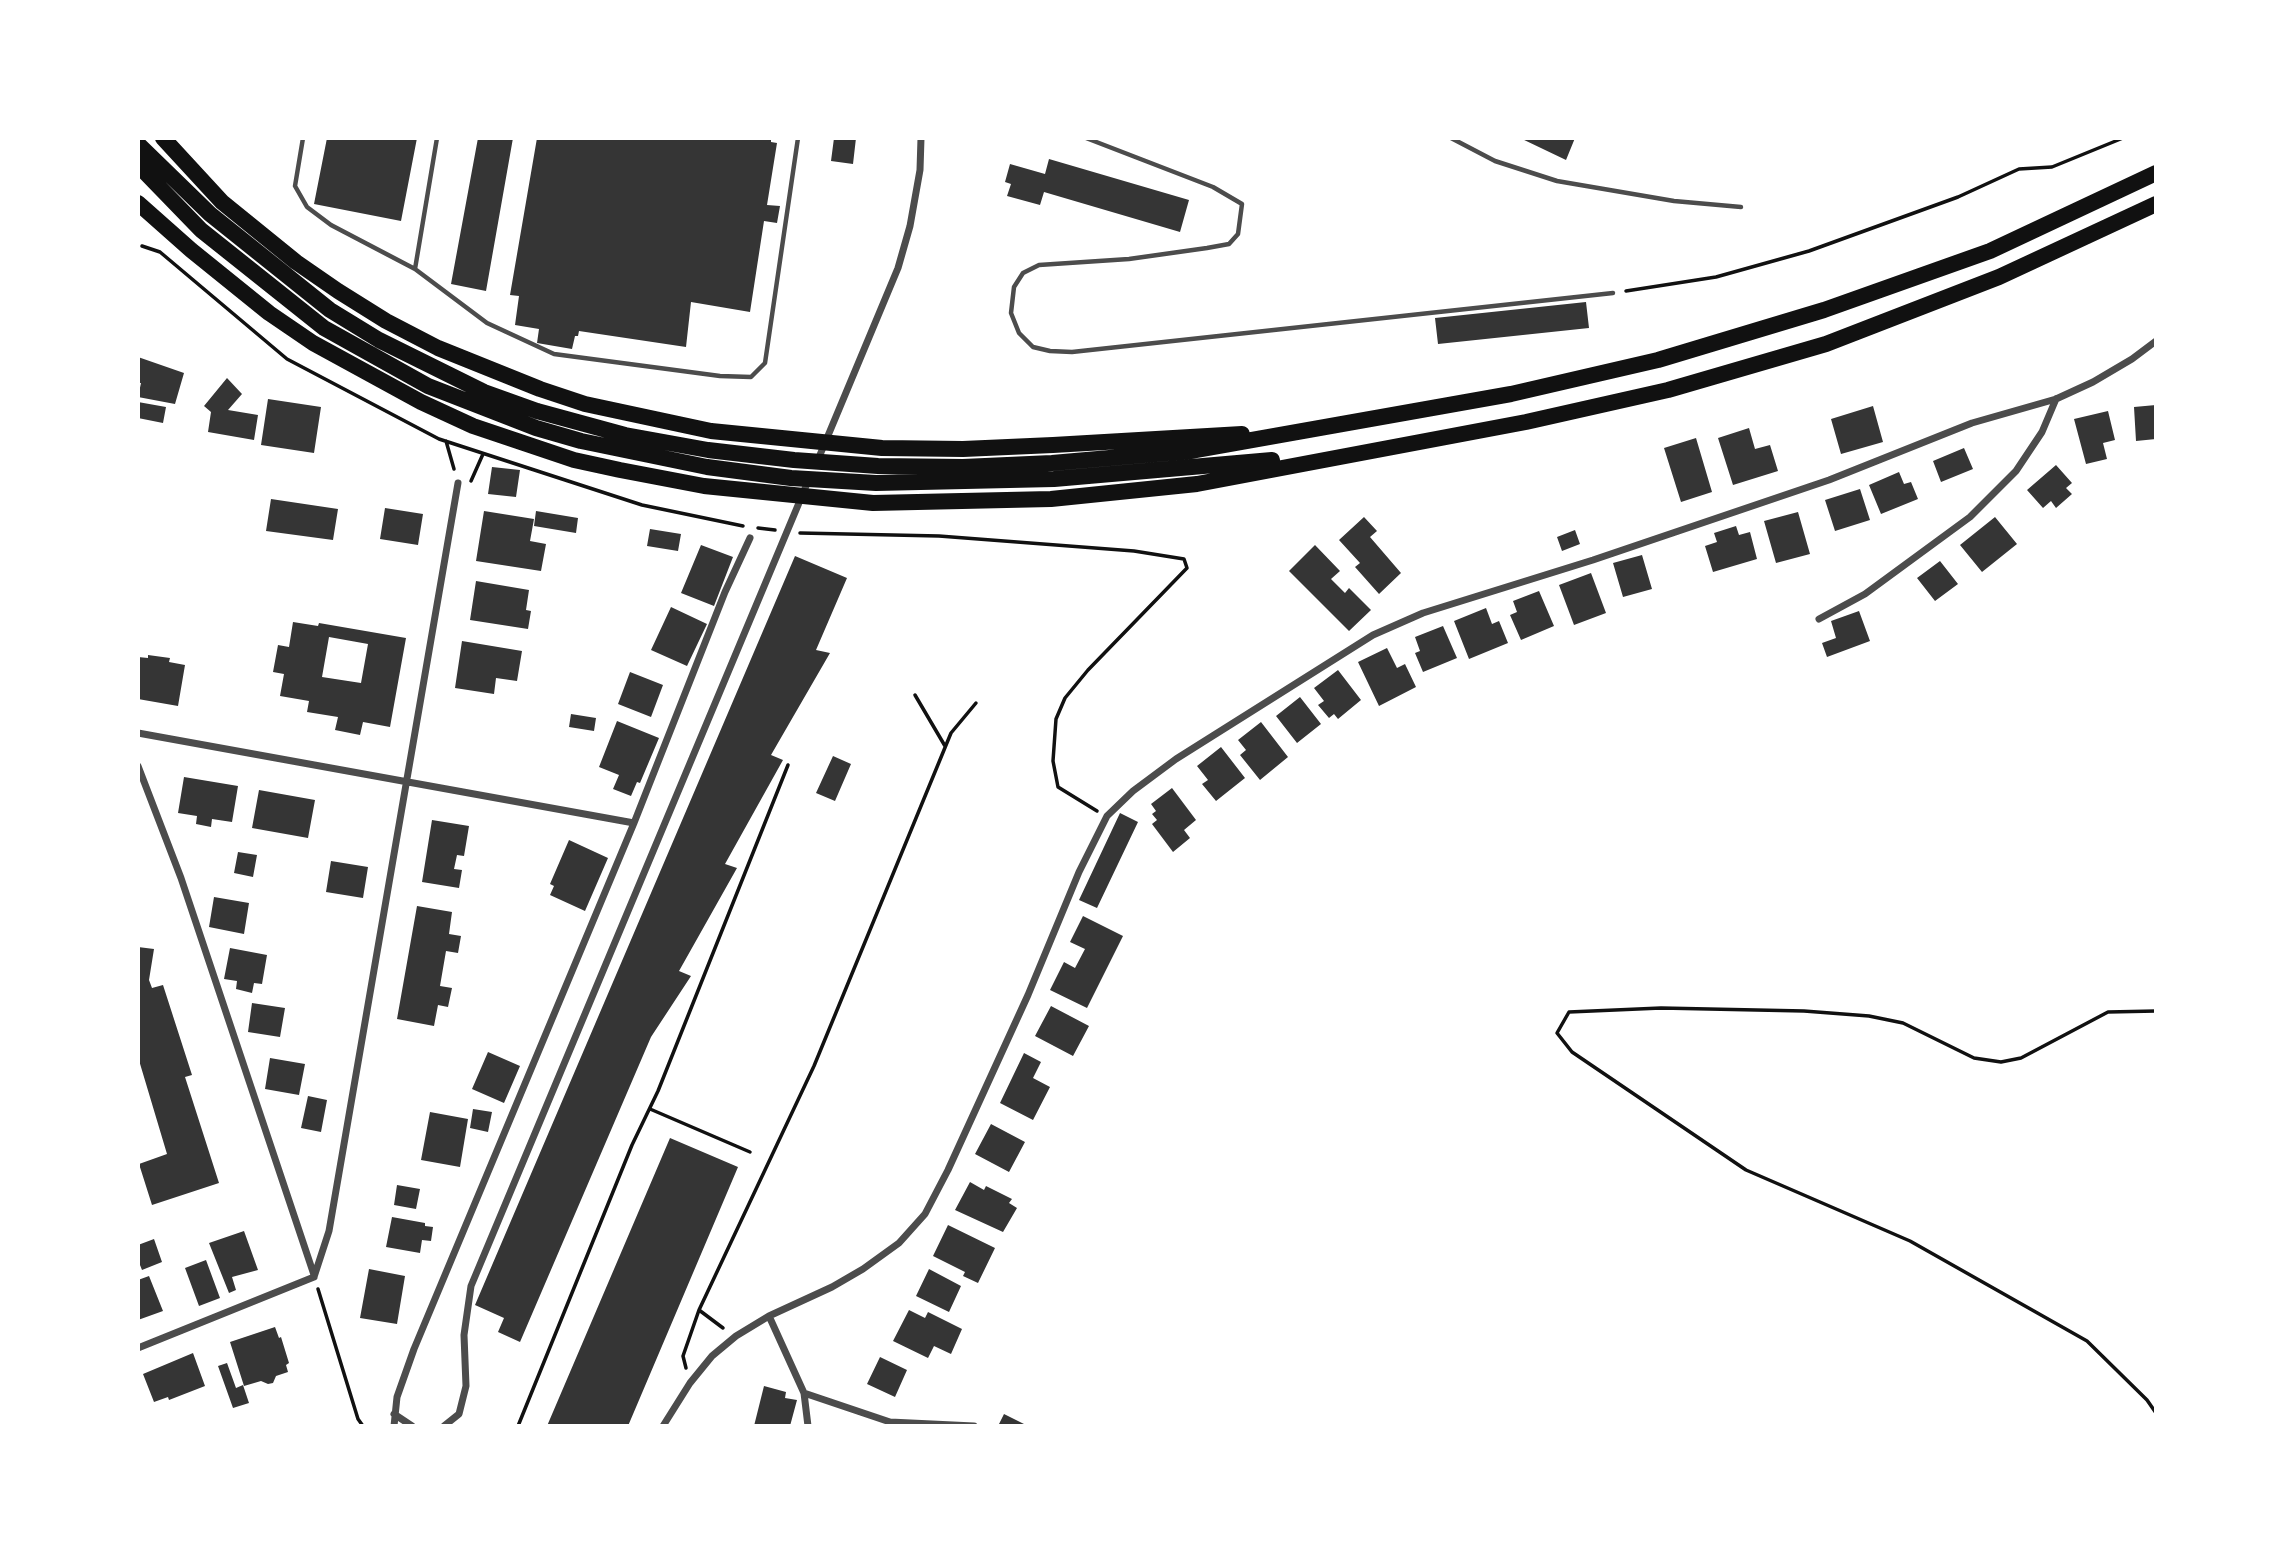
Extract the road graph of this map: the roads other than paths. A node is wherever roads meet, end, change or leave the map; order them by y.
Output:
1 (163, 138) edge
2 (303, 138) edge
3 (437, 138) edge
4 (798, 138) edge
5 (921, 138) edge
6 (1086, 138) edge
7 (1451, 138) edge
8 (138, 144) edge
9 (138, 165) edge
10 (2156, 173) edge
11 (138, 203) edge
12 (2156, 204) edge
13 (1741, 207) dead end
14 (146, 218) edge
15 (415, 270) junction
16 (1613, 293) road end
17 (2156, 341) edge
18 (2056, 399) junction
19 (1297, 432) junction
20 (1368, 451) junction
21 (458, 482) road end
22 (750, 538) dead end
23 (1819, 619) dead end
24 (138, 733) edge
25 (138, 766) edge
26 (407, 782) junction
27 (634, 823) junction
28 (314, 1277) junction
29 (769, 1316) junction
30 (138, 1348) edge
31 (804, 1393) junction
32 (394, 1414) junction
33 (394, 1426) edge
34 (412, 1426) edge
35 (444, 1426) edge
36 (663, 1426) edge
37 (808, 1426) edge
38 (974, 1426) edge

1 - 19 highway
2 - 15 lane
3 - 15 lane
4 - 15 lane
5 - 35 street
6 - 16 lane
7 - 13 lane
8 - 19 highway
9 - 20 highway
10 - 19 highway
11 - 14 highway
12 - 20 highway
14 - 20 highway
17 - 18 street
18 - 23 street
18 - 29 street
21 - 26 street
22 - 27 street
24 - 26 street
25 - 28 street
26 - 27 street
26 - 28 street
27 - 32 street
28 - 30 street
29 - 31 street
29 - 36 street
31 - 37 street
31 - 38 street
32 - 33 street
32 - 34 street

